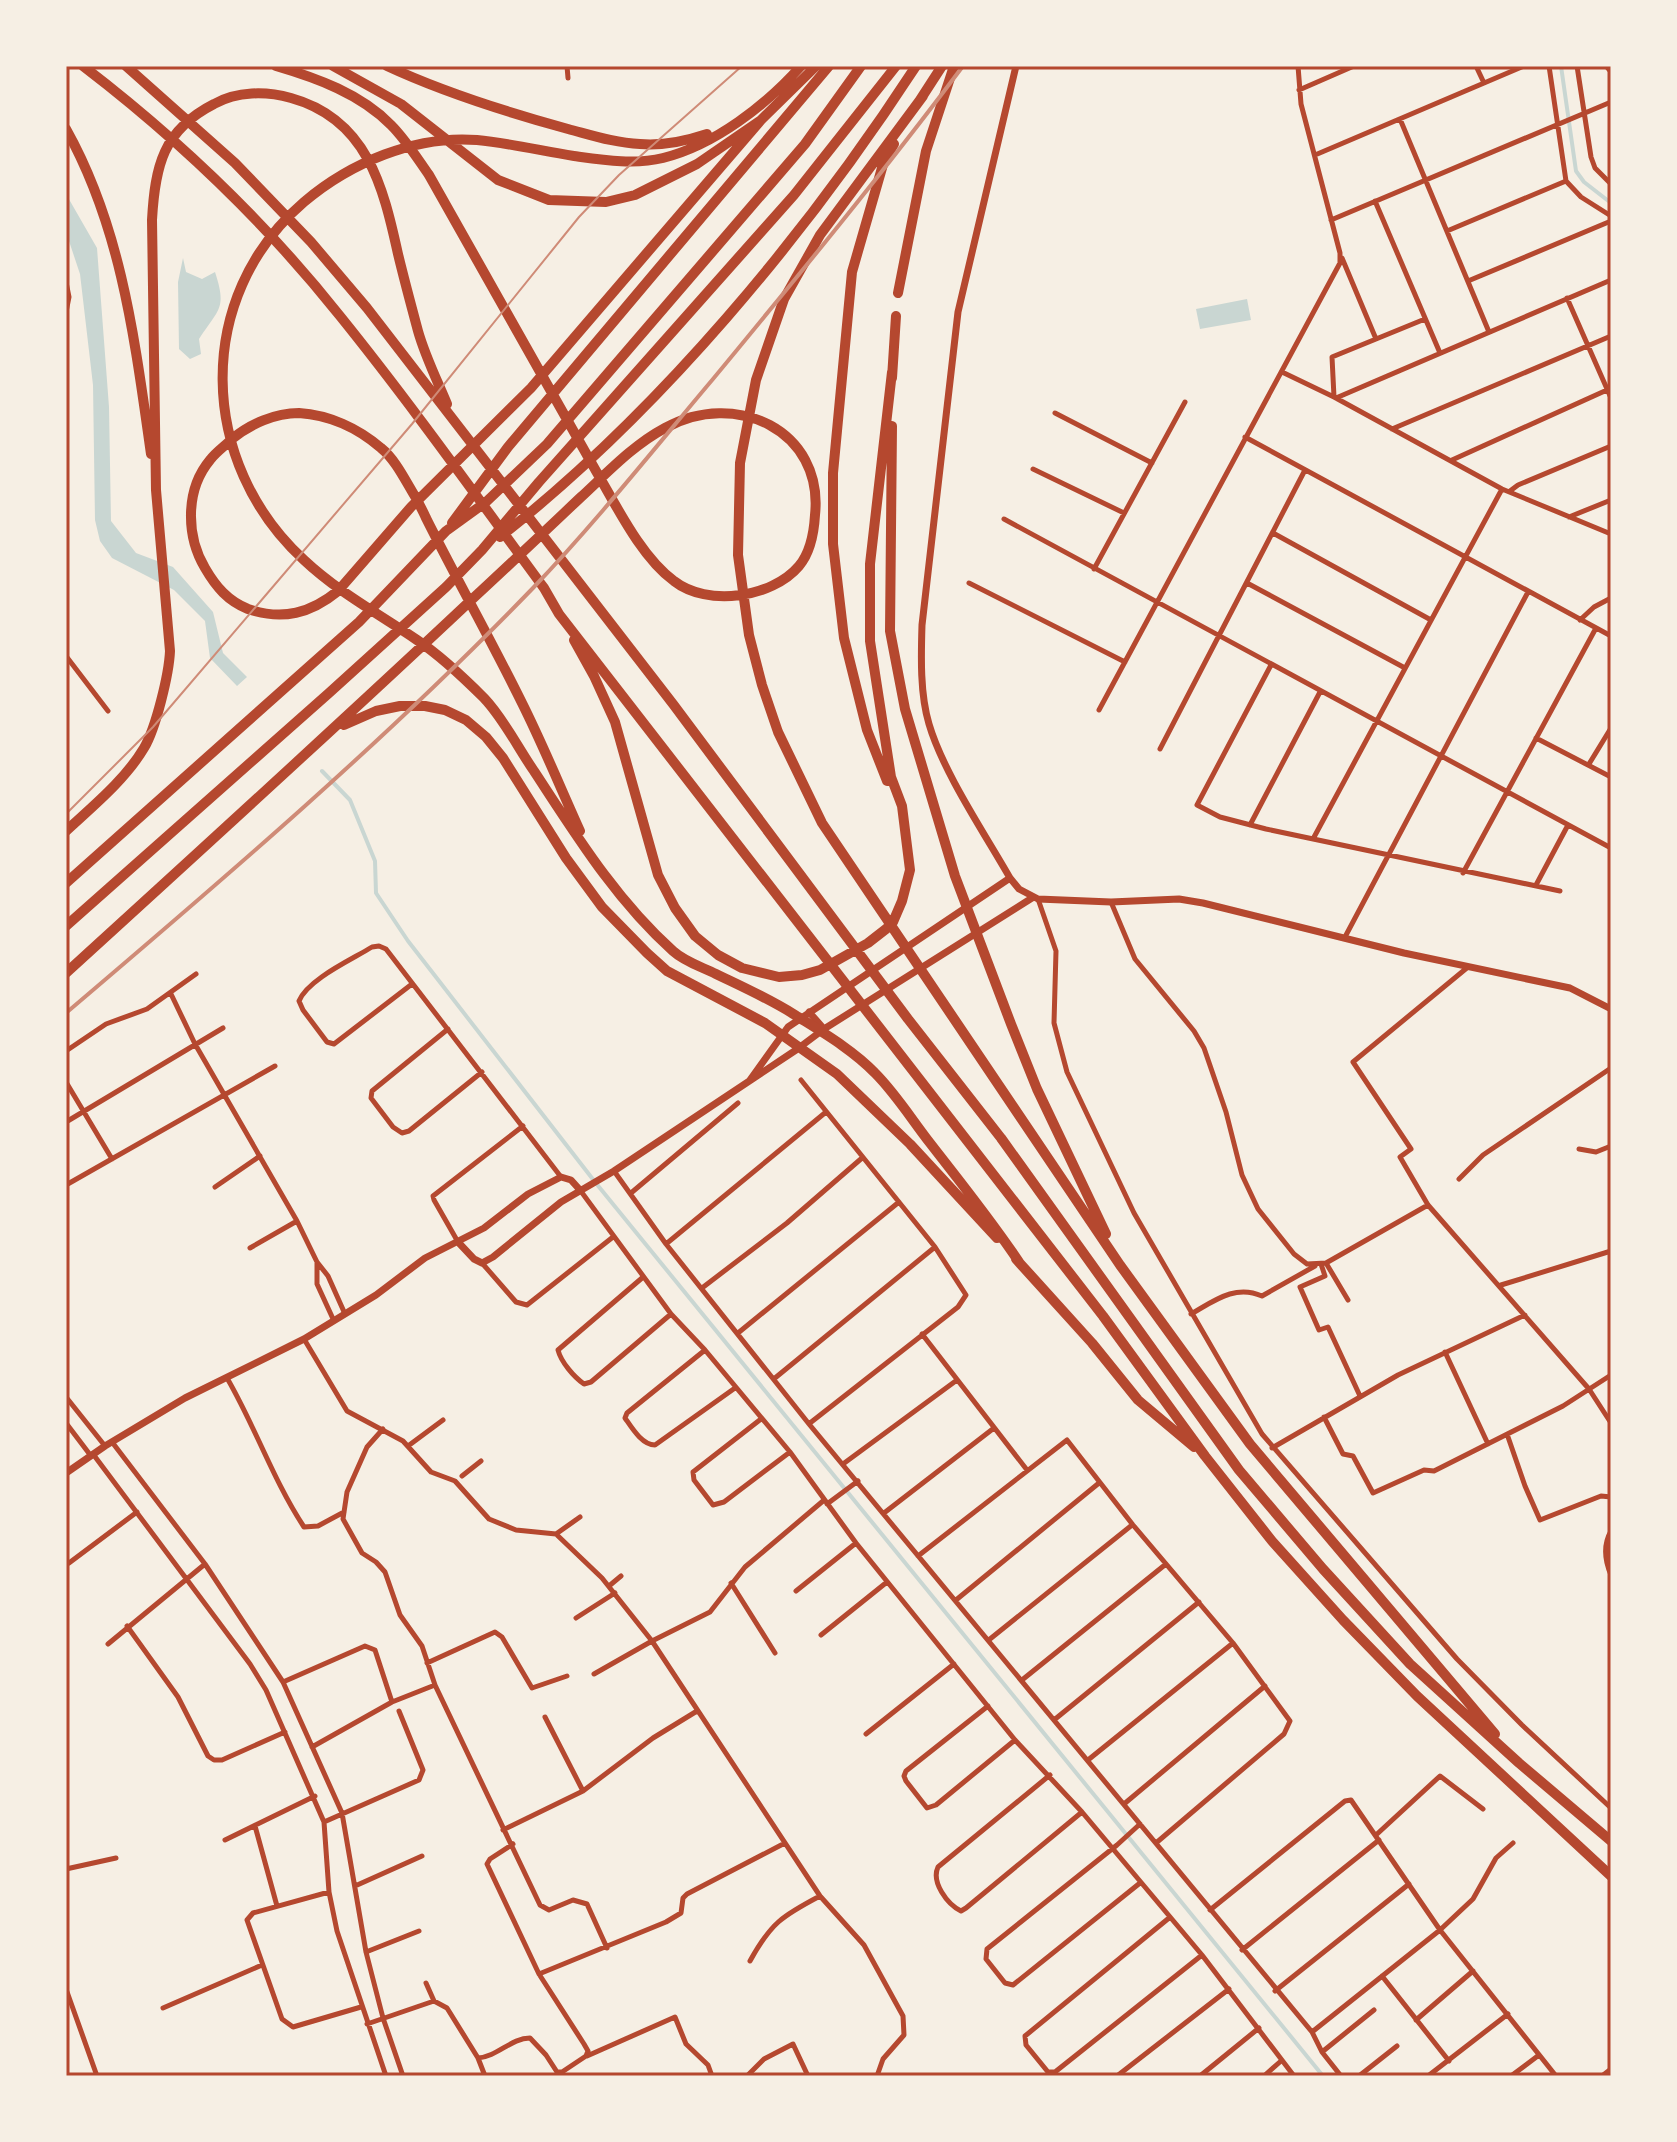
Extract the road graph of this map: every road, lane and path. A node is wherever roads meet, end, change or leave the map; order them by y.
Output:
1 (83, 66) edge
2 (126, 66) edge
3 (276, 66) edge
4 (333, 66) edge
5 (387, 66) edge
6 (567, 66) edge
7 (801, 66) edge
8 (816, 66) edge
9 (829, 66) edge
10 (861, 66) edge
11 (896, 66) edge
12 (916, 66) edge
13 (942, 66) edge
14 (954, 66) edge
15 (1016, 66) edge
16 (1298, 66) edge
17 (1354, 66) edge
18 (1476, 66) edge
19 (1524, 66) edge
20 (1549, 66) edge
21 (1577, 66) edge
22 (1606, 66) edge
23 (1611, 72) edge
24 (568, 78) dead end
25 (1484, 83) junction
26 (1299, 90) junction
27 (923, 96) junction
28 (1611, 102) edge
29 (1580, 116) junction
30 (743, 117) junction
31 (1400, 119) junction
32 (761, 120) junction
33 (1562, 124) junction
34 (66, 129) edge
35 (1315, 155) junction
36 (1425, 180) junction
37 (1566, 181) junction
38 (1611, 184) edge
39 (1375, 201) junction
40 (1611, 219) edge
41 (1331, 220) junction
42 (1447, 231) junction
43 (1340, 253) junction
44 (1611, 280) edge
45 (1468, 281) junction
46 (66, 282) edge
47 (898, 293) dead end
48 (1567, 298) junction
49 (66, 312) edge
50 (896, 316) dead end
51 (1425, 319) junction
52 (1489, 332) junction
53 (1611, 336) edge
54 (1376, 339) junction
55 (1588, 346) junction
56 (1440, 353) junction
57 (892, 372) junction
58 (1282, 372) junction
59 (1607, 390) junction
60 (1335, 398) junction
61 (1611, 398) edge
62 (1185, 402) dead end
63 (1055, 413) dead end
64 (452, 417) junction
65 (1391, 429) junction
66 (1245, 437) junction
67 (1611, 446) edge
68 (1452, 460) junction
69 (1152, 463) junction
70 (1033, 469) dead end
71 (1305, 470) junction
72 (156, 488) junction
73 (1502, 489) junction
74 (1510, 491) junction
75 (1611, 500) edge
76 (1124, 513) junction
77 (1568, 517) junction
78 (1004, 519) dead end
79 (446, 531) junction
80 (1273, 533) junction
81 (1611, 534) edge
82 (482, 550) junction
83 (1465, 557) junction
84 (1093, 569) junction
85 (969, 583) dead end
86 (1247, 583) junction
87 (1529, 592) junction
88 (1611, 598) edge
89 (1156, 603) junction
90 (559, 614) junction
91 (1431, 620) junction
92 (1580, 620) junction
93 (1596, 628) junction
94 (1611, 636) edge
95 (1218, 637) junction
96 (66, 656) edge
97 (1125, 662) junction
98 (1271, 665) junction
99 (1405, 668) junction
100 (1320, 692) junction
101 (1099, 710) dead end
102 (108, 711) dead end
103 (1376, 722) junction
104 (1611, 728) edge
105 (333, 730) junction
106 (1536, 738) junction
107 (1160, 749) dead end
108 (1442, 757) junction
109 (1589, 764) junction
110 (891, 777) junction
111 (1611, 777) edge
112 (1507, 792) junction
113 (1250, 825) junction
114 (1568, 825) junction
115 (66, 831) edge
116 (1313, 839) junction
117 (1611, 848) edge
118 (1388, 856) junction
119 (593, 861) junction
120 (1463, 873) junction
121 (1010, 878) junction
122 (66, 883) edge
123 (1536, 885) junction
124 (1560, 891) dead end
125 (1035, 899) junction
126 (1111, 902) junction
127 (66, 926) edge
128 (1345, 937) junction
129 (1468, 967) junction
130 (66, 973) edge
131 (196, 974) dead end
132 (412, 984) junction
133 (171, 994) junction
134 (1611, 1009) edge
135 (809, 1012) junction
136 (223, 1028) dead end
137 (448, 1029) junction
138 (824, 1029) junction
139 (195, 1044) junction
140 (66, 1051) edge
141 (275, 1066) dead end
142 (1611, 1068) edge
143 (482, 1072) junction
144 (801, 1080) dead end
145 (749, 1081) junction
146 (66, 1082) edge
147 (225, 1094) junction
148 (738, 1103) dead end
149 (83, 1112) junction
150 (826, 1112) junction
151 (66, 1122) edge
152 (523, 1126) junction
153 (1611, 1146) edge
154 (1579, 1149) dead end
155 (260, 1156) junction
156 (862, 1158) junction
157 (112, 1159) junction
158 (614, 1171) junction
159 (561, 1177) junction
160 (1459, 1179) dead end
161 (66, 1185) edge
162 (215, 1187) dead end
163 (580, 1190) junction
164 (631, 1193) junction
165 (899, 1202) junction
166 (1428, 1205) junction
167 (297, 1221) junction
168 (613, 1237) junction
169 (458, 1242) junction
170 (666, 1244) junction
171 (935, 1247) junction
172 (250, 1248) dead end
173 (1611, 1251) edge
174 (317, 1262) junction
175 (1019, 1262) junction
176 (482, 1263) junction
177 (1321, 1264) junction
178 (1120, 1265) junction
179 (642, 1278) junction
180 (1501, 1286) junction
181 (702, 1288) junction
182 (1348, 1300) dead end
183 (345, 1314) junction
184 (671, 1314) junction
185 (1191, 1314) junction
186 (1525, 1315) junction
187 (334, 1321) junction
188 (738, 1333) junction
189 (922, 1334) junction
190 (304, 1339) junction
191 (705, 1350) junction
192 (1445, 1352) junction
193 (1611, 1375) edge
194 (227, 1378) junction
195 (775, 1378) junction
196 (957, 1380) junction
197 (735, 1388) junction
198 (1589, 1389) junction
199 (1360, 1396) junction
200 (66, 1397) edge
201 (1324, 1417) junction
202 (761, 1419) junction
203 (443, 1420) dead end
204 (66, 1423) edge
205 (1611, 1423) edge
206 (809, 1424) junction
207 (994, 1428) junction
208 (383, 1429) junction
209 (1507, 1434) junction
210 (109, 1444) junction
211 (1488, 1444) junction
212 (408, 1446) junction
213 (1272, 1448) junction
214 (790, 1452) junction
215 (92, 1455) junction
216 (1205, 1456) junction
217 (481, 1461) dead end
218 (843, 1464) junction
219 (1027, 1470) junction
220 (66, 1473) edge
221 (462, 1476) dead end
222 (858, 1481) junction
223 (1099, 1483) junction
224 (1611, 1497) edge
225 (825, 1502) junction
226 (137, 1512) junction
227 (344, 1512) junction
228 (884, 1513) junction
229 (580, 1517) dead end
230 (1133, 1525) junction
231 (1611, 1531) edge
232 (556, 1534) junction
233 (856, 1543) junction
234 (918, 1556) junction
235 (69, 1563) dead end
236 (205, 1564) junction
237 (1166, 1564) junction
238 (1611, 1575) edge
239 (621, 1576) dead end
240 (188, 1579) junction
241 (887, 1582) junction
242 (731, 1583) junction
243 (609, 1586) junction
244 (796, 1591) dead end
245 (615, 1593) junction
246 (956, 1600) junction
247 (1199, 1602) junction
248 (576, 1618) dead end
249 (127, 1626) junction
250 (821, 1635) dead end
251 (651, 1639) junction
252 (990, 1639) junction
253 (1233, 1643) junction
254 (108, 1644) dead end
255 (775, 1653) dead end
256 (427, 1663) junction
257 (954, 1664) junction
258 (594, 1674) dead end
259 (567, 1676) dead end
260 (1022, 1680) junction
261 (283, 1682) junction
262 (435, 1685) junction
263 (1265, 1686) junction
264 (392, 1702) junction
265 (988, 1706) junction
266 (399, 1711) dead end
267 (697, 1711) junction
268 (545, 1717) dead end
269 (1054, 1720) junction
270 (285, 1732) junction
271 (866, 1734) dead end
272 (1015, 1740) junction
273 (312, 1747) junction
274 (1088, 1760) junction
275 (1519, 1763) junction
276 (1050, 1775) junction
277 (583, 1791) junction
278 (315, 1796) junction
279 (1124, 1804) junction
280 (1611, 1808) edge
281 (1483, 1809) dead end
282 (1082, 1812) junction
283 (342, 1813) junction
284 (324, 1822) junction
285 (1140, 1824) junction
286 (255, 1826) junction
287 (503, 1830) junction
288 (1378, 1837) junction
289 (225, 1840) dead end
290 (1611, 1841) edge
291 (785, 1843) junction
292 (1156, 1843) junction
293 (1513, 1843) dead end
294 (513, 1844) junction
295 (1114, 1847) junction
296 (422, 1856) dead end
297 (116, 1858) dead end
298 (66, 1869) edge
299 (1611, 1876) edge
300 (1140, 1883) junction
301 (1409, 1884) junction
302 (355, 1886) junction
303 (329, 1892) junction
304 (820, 1896) junction
305 (277, 1906) junction
306 (1210, 1910) junction
307 (1169, 1918) junction
308 (1440, 1930) junction
309 (419, 1931) dead end
310 (607, 1948) junction
311 (1242, 1950) junction
312 (366, 1952) junction
313 (1202, 1955) junction
314 (750, 1961) dead end
315 (262, 1965) junction
316 (1473, 1971) junction
317 (539, 1974) junction
318 (1382, 1976) junction
319 (426, 1983) dead end
320 (66, 1989) edge
321 (1229, 1989) junction
322 (1275, 1991) junction
323 (434, 2001) junction
324 (361, 2007) junction
325 (163, 2008) dead end
326 (1374, 2010) dead end
327 (1508, 2014) junction
328 (383, 2018) junction
329 (1416, 2020) junction
330 (367, 2024) junction
331 (1259, 2028) junction
332 (1312, 2032) junction
333 (1397, 2046) dead end
334 (1321, 2050) junction
335 (1539, 2054) junction
336 (586, 2056) junction
337 (478, 2058) junction
338 (1281, 2061) junction
339 (1449, 2061) junction
340 (1611, 2069) edge
341 (558, 2074) edge
342 (97, 2076) edge
343 (384, 2076) edge
344 (403, 2076) edge
345 (485, 2076) edge
346 (712, 2076) edge
347 (747, 2076) edge
348 (808, 2076) edge
349 (877, 2076) edge
350 (1117, 2076) edge
351 (1200, 2076) edge
352 (1264, 2076) edge
353 (1294, 2076) edge
354 (1341, 2076) edge
355 (1359, 2076) edge
356 (1428, 2076) edge
357 (1511, 2076) edge
358 (1556, 2076) edge
359 (1602, 2076) edge

1 - 90 highway
2 - 64 highway
3 - 105 highway
4 - 32 highway
5 - 30 highway
6 - 24 street
7 - 30 highway
8 - 32 highway
9 - 79 highway
10 - 79 highway
11 - 82 highway
12 - 82 highway
13 - 27 highway
14 - 47 highway
15 - 121 street
16 - 26 street
17 - 26 street
18 - 25 street
19 - 25 street
20 - 33 street
21 - 29 street
22 - 23 street
25 - 31 street
26 - 35 street
27 - 110 highway
27 - 178 highway
28 - 29 street
29 - 33 street
29 - 38 street
30 - 119 highway
31 - 35 street
31 - 36 street
32 - 119 highway
33 - 36 street
33 - 37 street
34 - 72 highway
35 - 41 street
36 - 39 street
36 - 42 street
37 - 40 street
37 - 42 street
39 - 41 street
39 - 51 street
40 - 45 street
41 - 43 street
42 - 45 street
43 - 54 street
43 - 58 street
44 - 48 street
45 - 52 street
46 - 49 street
48 - 52 street
48 - 55 street
50 - 57 highway
51 - 54 street
51 - 56 street
52 - 56 street
53 - 55 street
54 - 60 street
55 - 59 street
55 - 65 street
56 - 60 street
57 - 110 highway
57 - 178 highway
58 - 60 street
58 - 66 street
59 - 61 street
59 - 68 street
60 - 65 street
62 - 69 street
63 - 69 street
64 - 72 highway
64 - 275 highway
65 - 68 street
66 - 71 street
66 - 89 street
67 - 74 street
68 - 73 street
69 - 76 street
70 - 76 street
71 - 80 street
71 - 83 street
72 - 115 highway
73 - 74 street
73 - 83 street
74 - 77 street
75 - 77 street
76 - 84 street
77 - 81 street
78 - 84 street
79 - 122 highway
80 - 86 street
80 - 91 street
82 - 127 highway
83 - 87 street
83 - 91 street
84 - 89 street
85 - 97 street
86 - 95 street
86 - 99 street
87 - 92 street
87 - 108 street
88 - 92 street
89 - 95 street
89 - 97 street
90 - 110 highway
90 - 216 highway
91 - 99 street
92 - 93 street
93 - 94 street
93 - 106 street
95 - 98 street
95 - 107 street
96 - 102 street
97 - 101 street
98 - 100 street
98 - 113 street
99 - 103 street
100 - 103 street
100 - 113 street
103 - 108 street
103 - 116 street
104 - 109 street
105 - 130 highway
105 - 175 highway
106 - 109 street
106 - 112 street
108 - 112 street
108 - 118 street
109 - 111 street
112 - 114 street
112 - 120 street
113 - 116 street
114 - 117 street
114 - 123 street
116 - 118 street
118 - 120 street
118 - 128 street
119 - 175 highway
120 - 123 street
121 - 125 street
121 - 135 street
123 - 124 street
125 - 126 street
125 - 138 street
125 - 185 street
126 - 128 street
126 - 177 street
128 - 129 street
129 - 134 street
129 - 166 street
131 - 133 street
132 - 132 street
132 - 137 street
133 - 139 street
133 - 140 street
135 - 138 street
135 - 145 street
136 - 139 street
137 - 143 street
137 - 143 street
138 - 145 street
139 - 147 street
139 - 149 street
141 - 147 street
142 - 160 street
143 - 152 street
144 - 150 street
145 - 158 street
146 - 149 street
147 - 155 street
147 - 157 street
148 - 164 street
149 - 151 street
149 - 157 street
150 - 156 street
150 - 170 street
152 - 159 street
152 - 169 street
153 - 154 street
155 - 162 street
155 - 167 street
156 - 165 street
156 - 181 street
157 - 161 street
158 - 163 street
158 - 164 street
159 - 163 street
159 - 169 street
163 - 168 street
163 - 176 street
164 - 170 street
165 - 171 street
165 - 188 street
166 - 177 street
166 - 180 street
167 - 172 street
167 - 174 street
168 - 176 street
168 - 179 street
169 - 176 street
169 - 183 street
170 - 181 street
171 - 189 street
171 - 195 street
173 - 180 street
174 - 183 street
174 - 187 street
175 - 216 highway
177 - 182 street
177 - 185 street
177 - 199 street
178 - 275 highway
179 - 184 street
179 - 184 street
180 - 186 street
181 - 188 street
183 - 187 street
184 - 191 street
185 - 213 street
186 - 192 street
186 - 198 street
187 - 190 street
188 - 195 street
189 - 196 street
189 - 206 street
190 - 194 street
190 - 208 street
191 - 197 street
191 - 197 street
192 - 199 street
192 - 211 street
193 - 198 street
194 - 210 street
194 - 227 street
195 - 206 street
196 - 207 street
196 - 218 street
197 - 202 street
198 - 205 street
198 - 209 street
199 - 201 street
200 - 210 street
201 - 211 street
201 - 213 street
202 - 214 street
202 - 214 street
203 - 212 street
204 - 215 street
206 - 218 street
207 - 219 street
207 - 228 street
208 - 212 street
208 - 227 street
209 - 211 street
209 - 224 street
210 - 215 street
210 - 236 street
212 - 232 street
213 - 280 street
214 - 225 street
215 - 220 street
215 - 226 street
216 - 299 highway
217 - 221 street
218 - 222 street
219 - 223 street
219 - 234 street
222 - 225 street
222 - 228 street
223 - 230 street
223 - 246 street
225 - 233 street
225 - 242 street
226 - 235 street
226 - 240 street
227 - 256 street
228 - 234 street
229 - 232 street
230 - 237 street
230 - 252 street
231 - 238 street
232 - 243 street
233 - 241 street
233 - 244 street
234 - 246 street
236 - 240 street
236 - 261 street
237 - 247 street
237 - 260 street
239 - 243 street
240 - 249 street
240 - 270 street
241 - 250 street
241 - 257 street
242 - 251 street
242 - 255 street
243 - 245 street
245 - 248 street
245 - 251 street
246 - 252 street
247 - 253 street
247 - 269 street
249 - 254 street
249 - 270 street
251 - 258 street
251 - 267 street
252 - 260 street
253 - 263 street
253 - 274 street
256 - 259 street
256 - 262 street
257 - 265 street
257 - 271 street
260 - 269 street
261 - 264 street
261 - 273 street
262 - 264 street
262 - 287 street
263 - 279 street
263 - 292 street
264 - 273 street
265 - 272 street
265 - 272 street
266 - 283 street
267 - 277 street
267 - 291 street
268 - 277 street
269 - 274 street
270 - 278 street
272 - 276 street
273 - 283 street
274 - 279 street
275 - 290 highway
276 - 282 street
276 - 282 street
277 - 287 street
278 - 284 street
278 - 286 street
279 - 285 street
281 - 288 street
282 - 295 street
283 - 284 street
283 - 302 street
284 - 303 street
285 - 292 street
285 - 295 street
286 - 289 street
286 - 305 street
287 - 294 street
288 - 301 street
288 - 306 street
288 - 311 street
291 - 304 street
291 - 310 street
292 - 306 street
293 - 308 street
294 - 310 street
294 - 317 street
295 - 300 street
295 - 300 street
296 - 302 street
297 - 298 street
300 - 307 street
301 - 308 street
301 - 322 street
302 - 312 street
303 - 305 street
303 - 324 street
304 - 314 street
304 - 349 street
305 - 315 street
306 - 311 street
307 - 313 street
307 - 313 street
308 - 316 street
308 - 318 street
309 - 312 street
310 - 317 street
311 - 322 street
312 - 328 street
313 - 321 street
315 - 324 street
315 - 325 street
316 - 327 street
316 - 329 street
317 - 336 street
318 - 329 street
318 - 332 street
319 - 323 street
320 - 342 street
321 - 331 street
321 - 350 street
322 - 332 street
323 - 328 street
323 - 337 street
324 - 330 street
326 - 334 street
327 - 335 street
327 - 339 street
328 - 330 street
328 - 344 street
329 - 339 street
330 - 343 street
331 - 338 street
331 - 351 street
332 - 334 street
333 - 355 street
334 - 354 street
335 - 357 street
335 - 358 street
336 - 341 street
336 - 346 street
337 - 341 street
337 - 345 street
338 - 352 street
338 - 353 street
339 - 356 street
340 - 359 street
347 - 348 street

